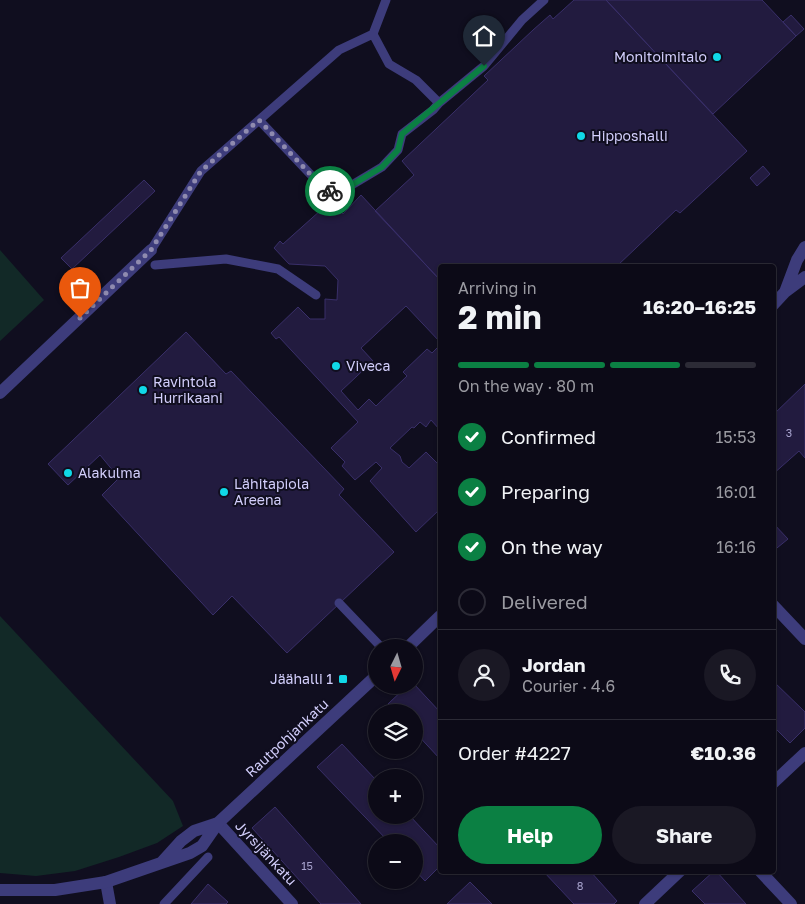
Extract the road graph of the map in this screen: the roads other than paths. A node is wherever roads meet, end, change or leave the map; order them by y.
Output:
1 (386, 0) edge
2 (544, 0) edge
3 (373, 34) junction
4 (439, 103) junction
5 (259, 120) junction
6 (805, 248) edge
7 (151, 250) joint
8 (155, 266) dead end
9 (805, 277) edge
10 (785, 292) junction
11 (316, 295) dead end
12 (776, 302) edge
13 (0, 393) edge
14 (339, 604) dead end
15 (776, 608) edge
16 (438, 618) edge
17 (373, 639) edge
18 (416, 639) edge
19 (805, 639) edge
20 (368, 683) edge
21 (805, 753) edge
22 (776, 780) edge
23 (218, 823) junction
24 (208, 856) dead end
25 (677, 874) edge
26 (763, 874) edge
27 (106, 882) junction
28 (0, 890) edge
29 (110, 904) edge
30 (164, 904) edge
31 (292, 904) edge
32 (645, 904) edge
33 (791, 904) edge

1 - 3 lane
2 - 4 lane
3 - 4 lane
3 - 5 lane
4 - 5 lane
5 - 7 lane
6 - 10 street
7 - 13 street
8 - 11 lane
9 - 10 street
10 - 12 street
14 - 17 lane
15 - 19 street
16 - 18 street
20 - 23 street, Rautpohjankatu
21 - 22 street
23 - 27 street, Rautpohjankatu
23 - 31 street, Jyrsijänkatu
24 - 30 lane
25 - 32 street
26 - 33 street
27 - 28 street, Rautpohjankatu
27 - 29 street

